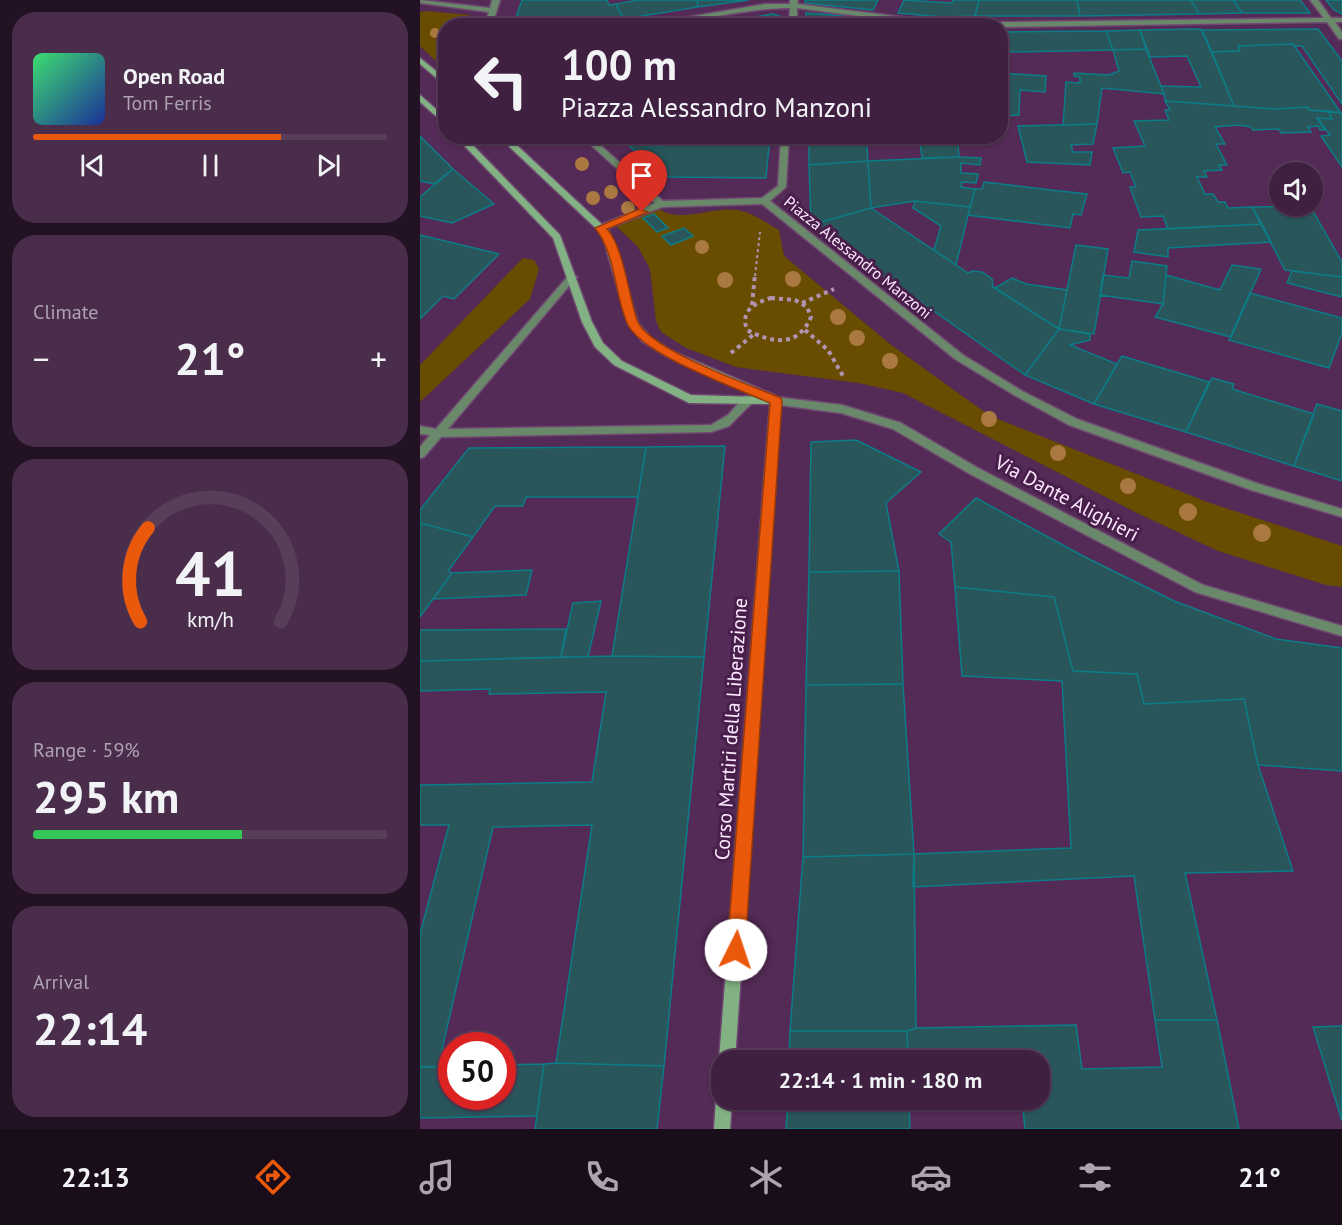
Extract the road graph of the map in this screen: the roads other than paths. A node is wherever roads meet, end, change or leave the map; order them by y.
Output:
1 (496, 0) edge
2 (1314, 0) edge
3 (422, 1) edge
4 (794, 3) edge
5 (492, 10) junction
6 (490, 18) edge
7 (689, 18) edge
8 (793, 18) edge
9 (900, 18) edge
10 (1329, 20) junction
11 (1342, 20) edge
12 (1008, 24) edge
13 (1342, 37) edge
14 (420, 60) edge
15 (438, 73) edge
16 (420, 97) edge
17 (438, 115) edge
18 (467, 144) edge
19 (511, 144) edge
20 (594, 144) edge
21 (785, 144) edge
22 (764, 201) junction
23 (661, 204) junction
24 (600, 228) junction
25 (572, 277) junction
26 (749, 399) junction
27 (776, 401) junction
28 (420, 430) edge
29 (438, 433) junction
30 (420, 454) edge
31 (1342, 513) edge
32 (1342, 631) edge
33 (729, 1050) edge
34 (723, 1110) edge
35 (722, 1129) edge

1 - 5 street
2 - 10 street
3 - 5 street
4 - 7 street
4 - 8 street
4 - 9 street
5 - 6 street
10 - 11 street
10 - 12 street
10 - 13 street
14 - 15 main road
16 - 17 main road
18 - 25 main road
19 - 24 main road
20 - 23 street
21 - 22 street
22 - 23 street, Piazza Alessandro Manzoni
22 - 31 street, Piazza Alessandro Manzoni
23 - 24 street, Piazza Alessandro Manzoni
24 - 27 main road
25 - 26 main road
25 - 29 street
26 - 27 main road
26 - 29 street
27 - 32 street, Via Dante Alighieri
27 - 33 main road, Corso Martiri della Liberazione
28 - 29 street
29 - 30 street
34 - 35 main road

